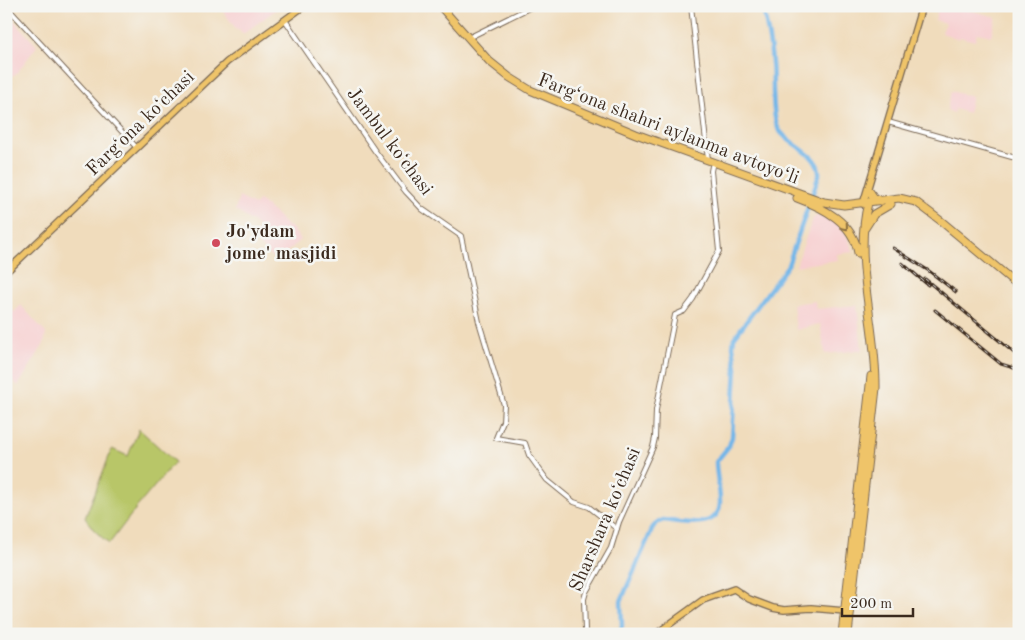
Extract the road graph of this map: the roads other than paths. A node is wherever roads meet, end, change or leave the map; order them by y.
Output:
1 (6, 6) edge
2 (297, 6) edge
3 (304, 6) edge
4 (435, 6) edge
5 (440, 6) edge
6 (534, 6) edge
7 (691, 6) edge
8 (924, 6) edge
9 (285, 20) junction
10 (468, 38) junction
11 (601, 121) junction
12 (889, 123) junction
13 (136, 146) junction
14 (1019, 159) edge
15 (710, 163) junction
16 (870, 192) junction
17 (881, 201) junction
18 (815, 202) junction
19 (891, 204) junction
20 (865, 206) junction
21 (822, 208) junction
22 (941, 223) junction
23 (862, 236) junction
24 (858, 253) junction
25 (6, 267) edge
26 (6, 272) edge
27 (1019, 286) edge
28 (1019, 291) edge
29 (617, 529) junction
30 (848, 610) junction
31 (584, 634) edge
32 (656, 634) edge
33 (842, 634) edge
34 (848, 634) edge

1 - 13 street
2 - 13 main road, Fargʻona koʻchasi
3 - 9 main road, Fargʻona koʻchasi
4 - 11 highway, Farg‘ona shahri aylanma avtoyo‘li
5 - 10 highway, Farg‘ona shahri aylanma avtoyo‘li
6 - 10 street
7 - 15 street, Sharshara koʻchasi
8 - 12 main road
9 - 13 main road, Fargʻona koʻchasi
9 - 29 street, Jambul koʻchasi
10 - 11 highway, Farg‘ona shahri aylanma avtoyo‘li
11 - 15 highway, Farg‘ona shahri aylanma avtoyo‘li
12 - 14 street
12 - 16 main road
12 - 20 main road
13 - 25 main road, Fargʻona koʻchasi
13 - 26 main road, Fargʻona koʻchasi
15 - 18 highway, Farg‘ona shahri aylanma avtoyo‘li
15 - 29 street, Sharshara koʻchasi
16 - 17 highway
16 - 20 main road
17 - 20 highway
17 - 22 highway
18 - 20 highway, Farg‘ona shahri aylanma avtoyo‘li
18 - 21 highway
19 - 20 highway
19 - 22 highway
19 - 23 highway
20 - 21 highway
20 - 23 highway
20 - 24 highway
21 -> 24 highway
22 - 27 highway
22 - 28 highway
23 - 30 highway
24 - 30 highway
29 - 31 street, Sharshara koʻchasi
30 - 32 main road
30 - 33 highway
30 - 34 highway

